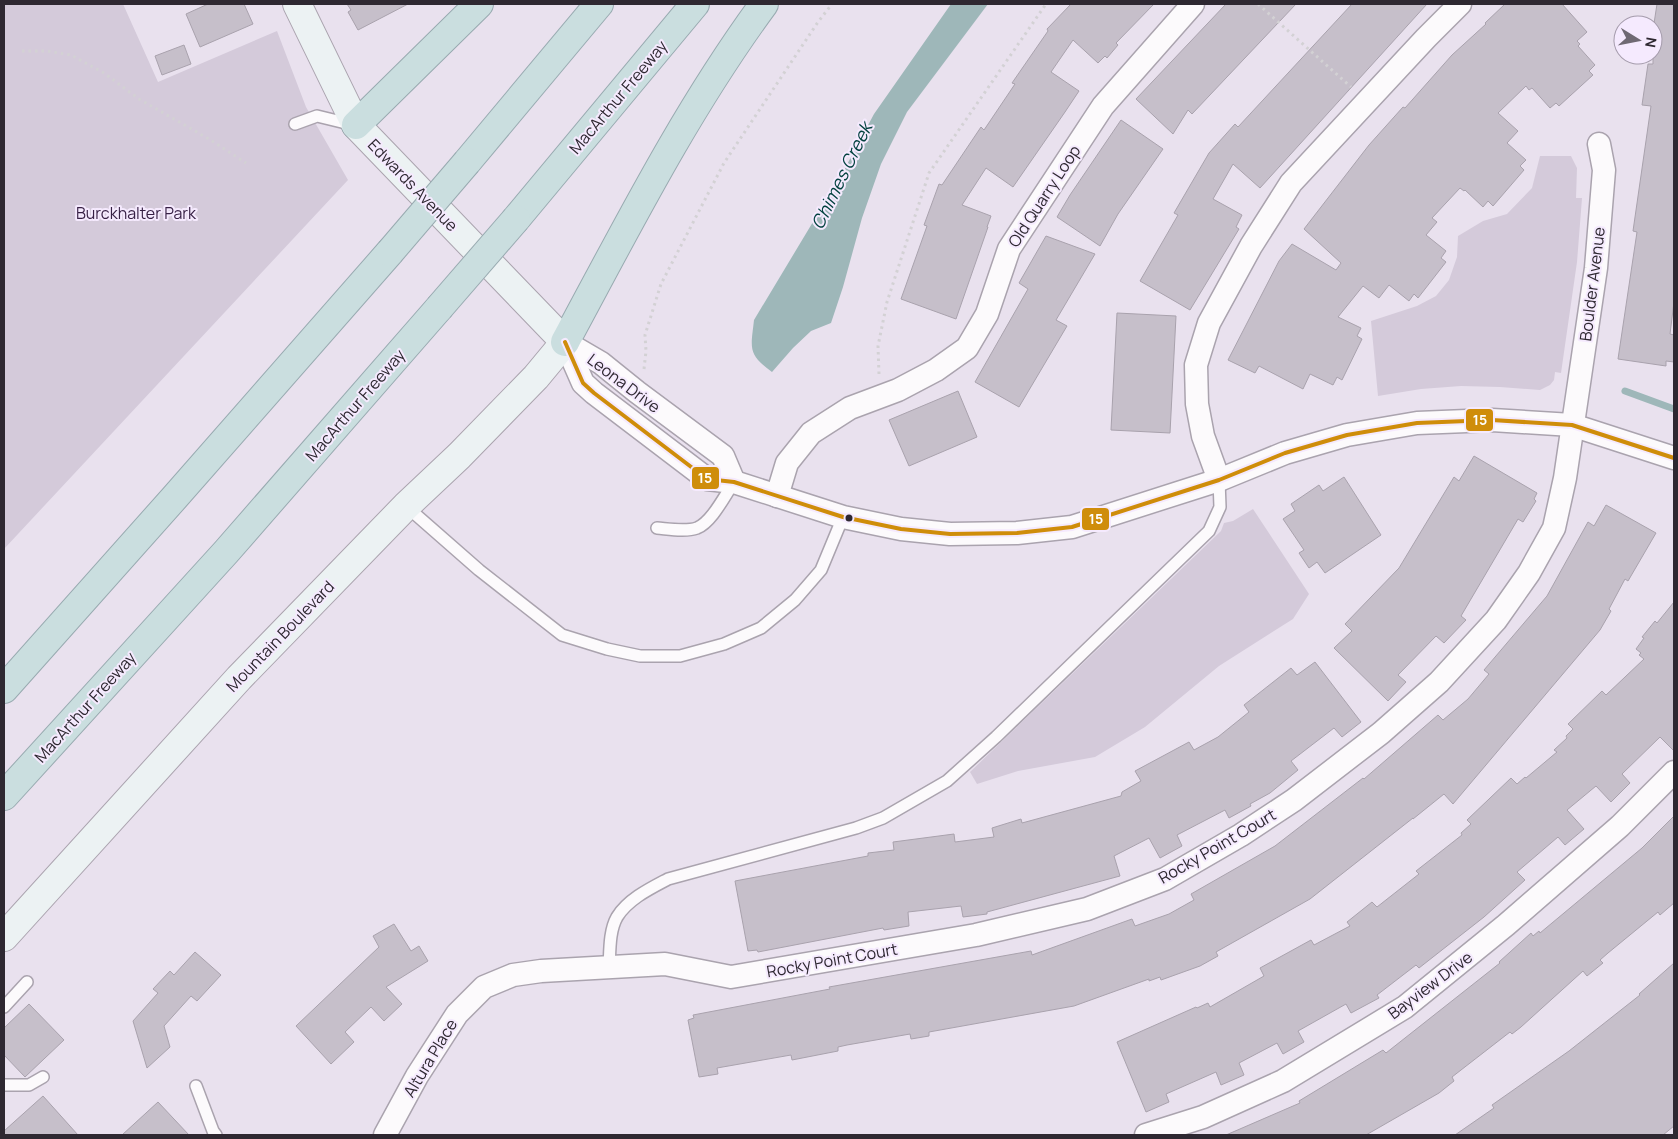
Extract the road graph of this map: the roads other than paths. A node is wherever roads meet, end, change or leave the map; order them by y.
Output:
1 (297, 4) edge
2 (479, 4) edge
3 (599, 4) edge
4 (695, 4) edge
5 (764, 4) edge
6 (1193, 4) edge
7 (1460, 4) edge
8 (295, 124) dead end
9 (356, 125) junction
10 (1599, 144) dead end
11 (565, 342) junction
12 (1572, 424) junction
13 (1674, 458) edge
14 (1219, 480) junction
15 (734, 482) junction
16 (777, 496) junction
17 (406, 506) junction
18 (843, 517) junction
19 (657, 528) dead end
20 (4, 689) edge
21 (1674, 772) edge
22 (4, 796) edge
23 (4, 937) edge
24 (609, 968) junction
25 (27, 982) dead end
26 (484, 987) joint
27 (4, 1007) edge
28 (43, 1076) dead end
29 (4, 1085) edge
30 (196, 1086) dead end
31 (216, 1135) edge
32 (385, 1135) edge
33 (1146, 1135) edge

1 - 9 main road, Edwards Avenue
2 - 9 highway
3 - 20 highway, bridge
4 - 22 highway, MacArthur Freeway, bridge
5 - 11 highway
6 - 16 street, Old Quarry Loop
7 - 14 street
8 - 9 lane
9 - 11 main road, Edwards Avenue
10 - 12 street, Boulder Avenue
11 - 15 street, Leona Drive
11 - 17 main road, Mountain Boulevard
12 - 13 street
12 - 14 street
12 - 24 street, Rocky Point Court
14 - 18 street
14 - 24 lane
15 - 16 street
15 - 19 lane
16 - 18 street
17 - 18 lane
17 - 23 main road, Mountain Boulevard
21 - 33 street, Bayview Drive
24 - 26 street, Rocky Point Court
25 - 27 lane
26 - 32 street, Altura Place
28 - 29 lane
30 - 31 lane

